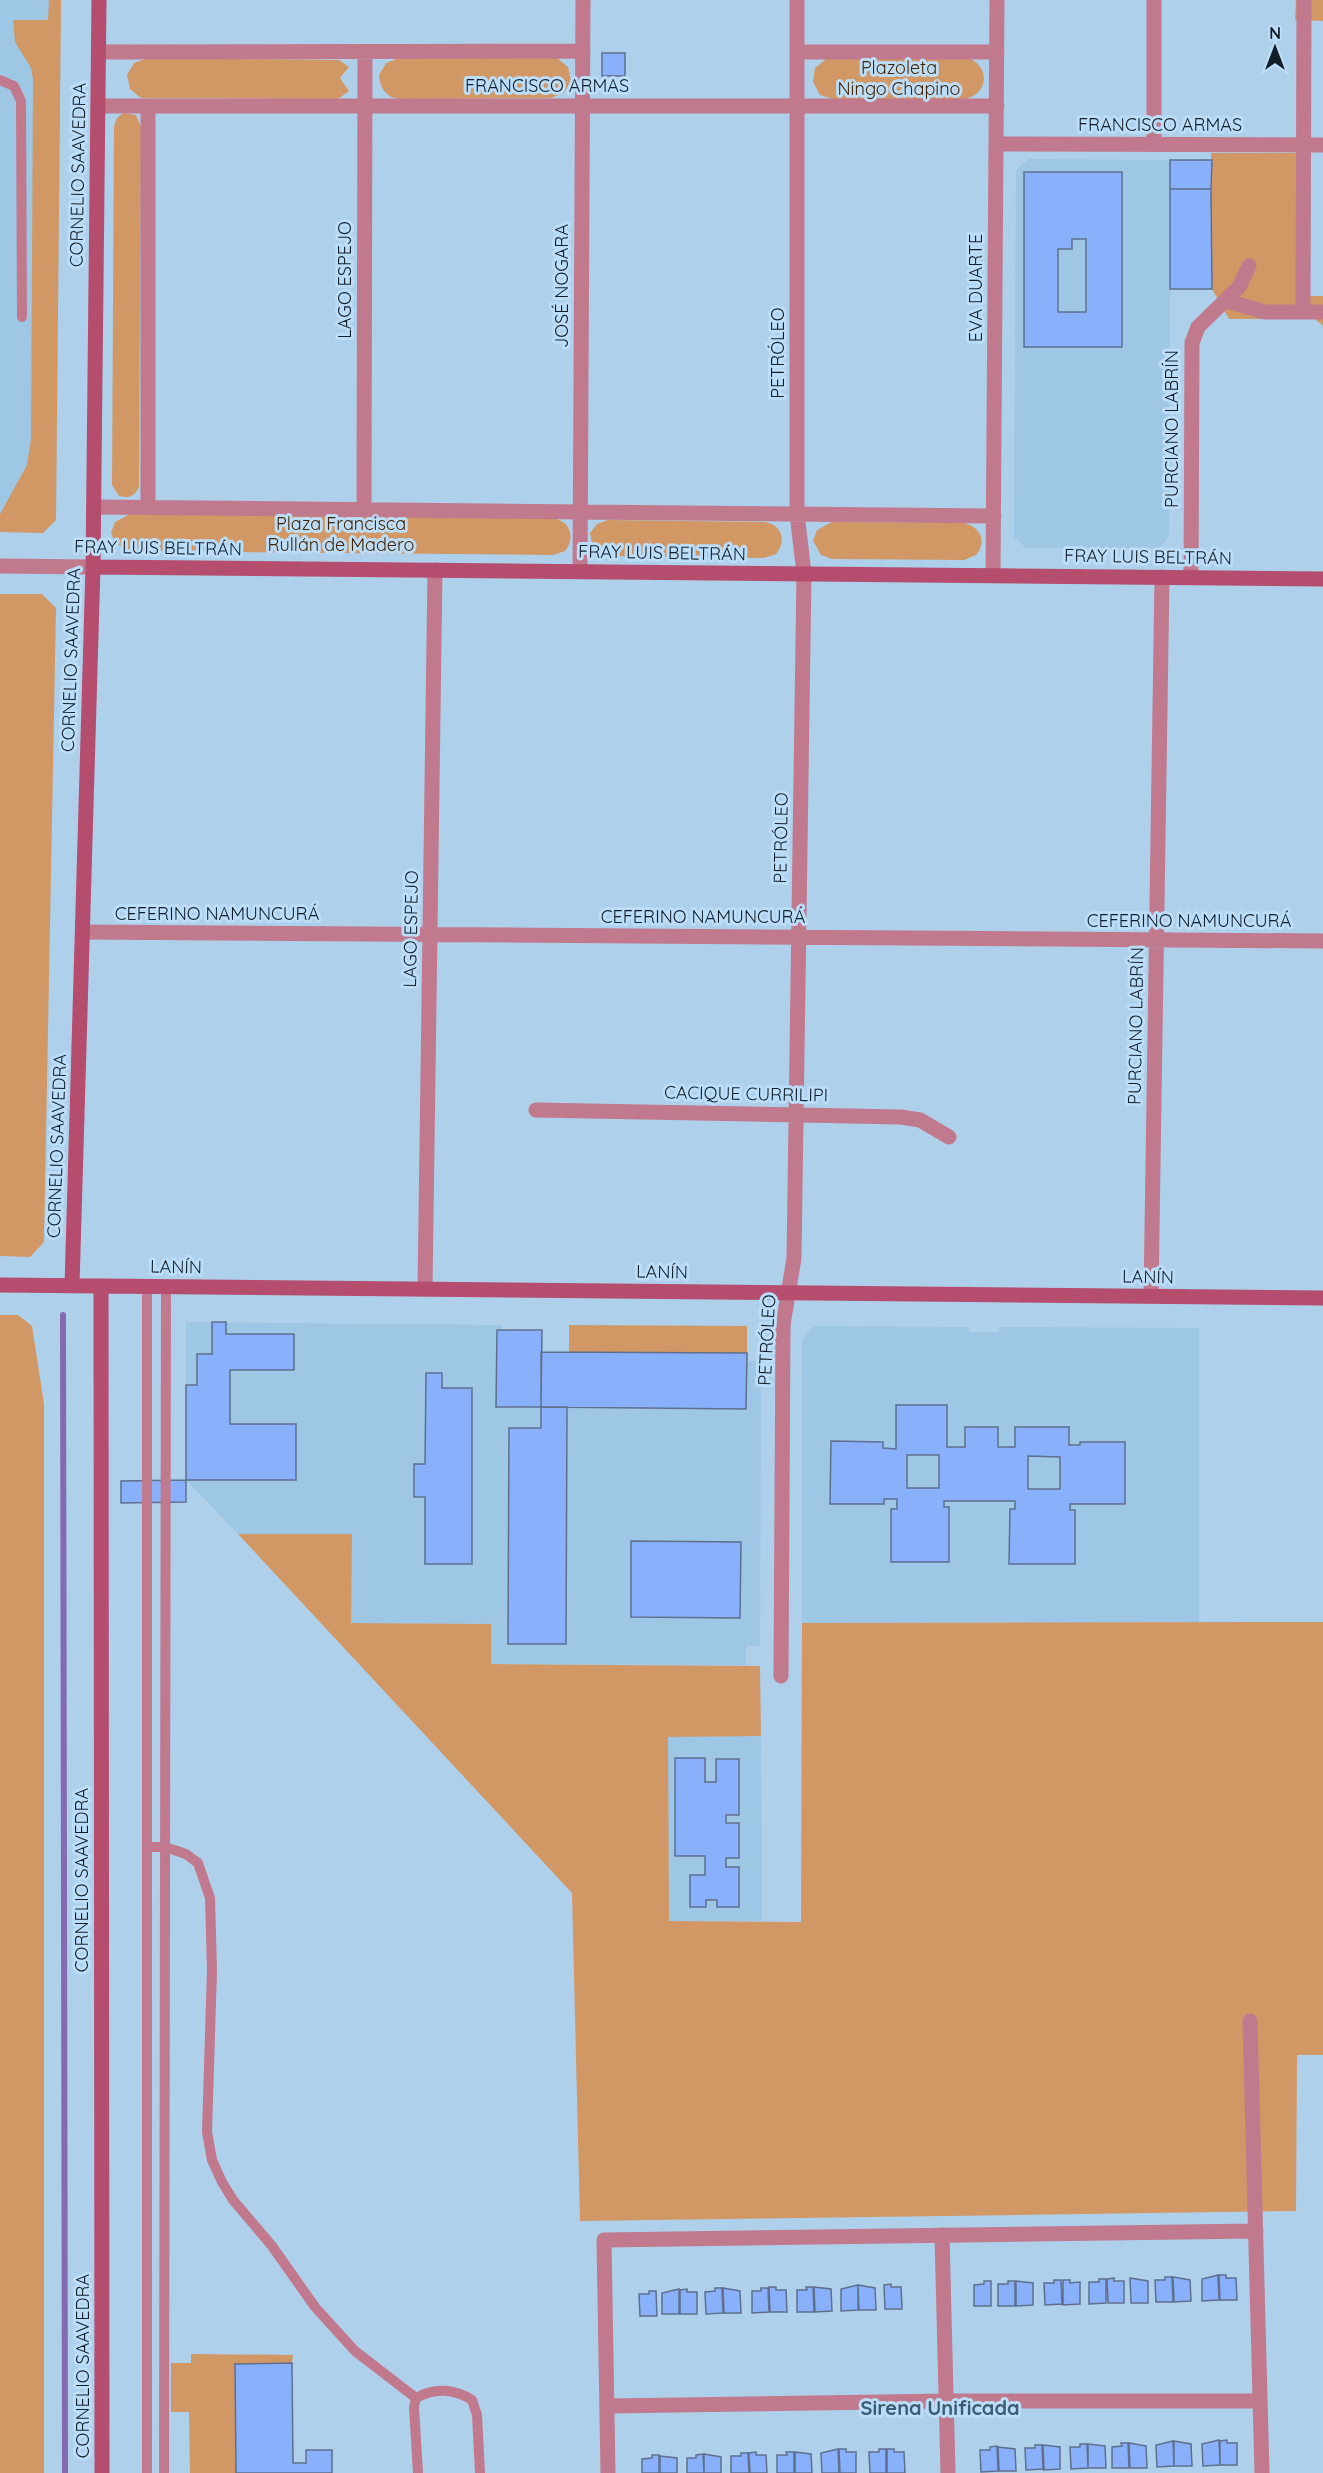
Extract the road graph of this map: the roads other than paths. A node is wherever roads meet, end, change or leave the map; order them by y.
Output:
1 (99, 0) edge
2 (583, 0) edge
3 (797, 0) edge
4 (997, 0) edge
5 (1154, 0) edge
6 (1304, 0) edge
7 (583, 51) junction
8 (99, 52) junction
9 (365, 52) junction
10 (797, 52) junction
11 (997, 52) junction
12 (0, 80) edge
13 (98, 106) junction
14 (148, 106) junction
15 (365, 106) junction
16 (583, 106) junction
17 (797, 106) junction
18 (996, 106) junction
19 (996, 144) junction
20 (1154, 144) junction
21 (1303, 145) junction
22 (1323, 145) edge
23 (1248, 266) dead end
24 (1227, 301) junction
25 (1303, 312) junction
26 (1323, 312) edge
27 (22, 317) dead end
28 (94, 507) junction
29 (148, 507) junction
30 (364, 509) junction
31 (580, 512) junction
32 (797, 514) junction
33 (994, 516) junction
34 (0, 566) edge
35 (93, 567) junction
36 (435, 570) junction
37 (580, 571) junction
38 (804, 573) junction
39 (993, 575) junction
40 (1162, 577) junction
41 (1191, 577) junction
42 (1323, 579) edge
43 (82, 932) junction
44 (430, 935) junction
45 (799, 938) junction
46 (1156, 940) junction
47 (1323, 941) edge
48 (536, 1110) dead end
49 (796, 1115) junction
50 (949, 1137) dead end
51 (0, 1285) edge
52 (72, 1286) junction
53 (101, 1286) junction
54 (147, 1287) junction
55 (166, 1287) junction
56 (425, 1289) junction
57 (788, 1293) junction
58 (1151, 1296) junction
59 (1323, 1298) edge
60 (781, 1676) dead end
61 (147, 1847) junction
62 (165, 1847) junction
63 (1250, 2021) dead end
64 (1256, 2231) junction
65 (942, 2235) junction
66 (416, 2398) junction
67 (946, 2401) junction
68 (1260, 2401) junction
69 (607, 2406) junction
70 (102, 2473) edge
71 (147, 2473) edge
72 (164, 2473) edge
73 (417, 2473) edge
74 (480, 2473) edge
75 (608, 2473) edge
76 (948, 2473) edge
77 (1262, 2473) edge

1 - 8 main road, CORNELIO SAAVEDRA
2 - 7 street, JOSÉ NOGARA
3 - 10 street, PETRÓLEO
4 - 11 street, EVA DUARTE
5 - 20 street
6 - 21 street
7 - 9 street, FRANCISCO ARMAS
7 - 16 street, JOSÉ NOGARA
8 - 9 street, FRANCISCO ARMAS
8 - 13 main road, CORNELIO SAAVEDRA
9 - 15 street, LAGO ESPEJO
10 - 11 street
10 - 17 street, PETRÓLEO
11 - 18 street, EVA DUARTE
12 - 27 lane
13 - 14 street, FRANCISCO ARMAS
13 - 28 main road, CORNELIO SAAVEDRA
14 - 15 street, FRANCISCO ARMAS
14 - 29 street
15 - 16 street, FRANCISCO ARMAS
15 - 30 street, LAGO ESPEJO
16 - 17 street, FRANCISCO ARMAS
16 - 31 street, JOSÉ NOGARA
17 - 18 street, FRANCISCO ARMAS
17 - 32 street, PETRÓLEO
18 - 19 street, EVA DUARTE
19 - 20 street, FRANCISCO ARMAS
19 - 33 street, EVA DUARTE
20 - 21 street, FRANCISCO ARMAS
21 - 22 street, FRANCISCO ARMAS
21 - 25 street
23 - 24 street, PURCIANO LABRÍN
24 - 25 street
24 - 41 street, PURCIANO LABRÍN
25 - 26 street
28 - 29 street
28 - 35 main road, CORNELIO SAAVEDRA
29 - 30 street
30 - 31 street
31 - 32 street
31 - 37 street, JOSÉ NOGARA
32 - 33 street
32 - 38 street, PETRÓLEO
33 - 39 street, EVA DUARTE
34 - 35 street, FRAY LUIS BELTRÁN
35 - 36 main road, FRAY LUIS BELTRÁN
35 - 43 main road, CORNELIO SAAVEDRA
36 - 37 main road, FRAY LUIS BELTRÁN
36 - 44 street, LAGO ESPEJO
37 - 38 main road, FRAY LUIS BELTRÁN
38 - 39 main road, FRAY LUIS BELTRÁN
38 - 45 street, PETRÓLEO
39 - 40 main road, FRAY LUIS BELTRÁN
40 - 41 main road, FRAY LUIS BELTRÁN
40 - 46 street, PURCIANO LABRÍN
41 - 42 main road, FRAY LUIS BELTRÁN
43 - 44 street, CEFERINO NAMUNCURÁ
43 - 52 main road, CORNELIO SAAVEDRA
44 - 45 street, CEFERINO NAMUNCURÁ
44 - 56 street, LAGO ESPEJO
45 - 46 street, CEFERINO NAMUNCURÁ
45 - 49 street, PETRÓLEO
46 - 47 street, CEFERINO NAMUNCURÁ
46 - 58 street, PURCIANO LABRÍN
48 - 49 street, CACIQUE CURRILIPI
49 - 50 street, CACIQUE CURRILIPI
49 - 57 street, PETRÓLEO
51 - 52 main road, LANÍN
52 - 53 main road, LANÍN
53 - 54 main road, LANÍN
53 - 70 main road, CORNELIO SAAVEDRA
54 - 55 main road, LANÍN
54 - 61 lane
55 - 56 main road, LANÍN
55 - 62 lane
56 - 57 main road, LANÍN
57 - 58 main road, LANÍN
57 - 60 street, PETRÓLEO
58 - 59 main road, LANÍN
61 - 62 lane
61 - 71 lane
62 - 66 lane
62 - 72 lane
63 - 64 street
64 - 65 street
64 - 68 street
65 - 67 street
65 - 69 street
66 - 73 lane
66 - 74 lane
67 - 68 street
67 - 69 street
67 - 76 street
68 - 77 street
69 - 75 street

